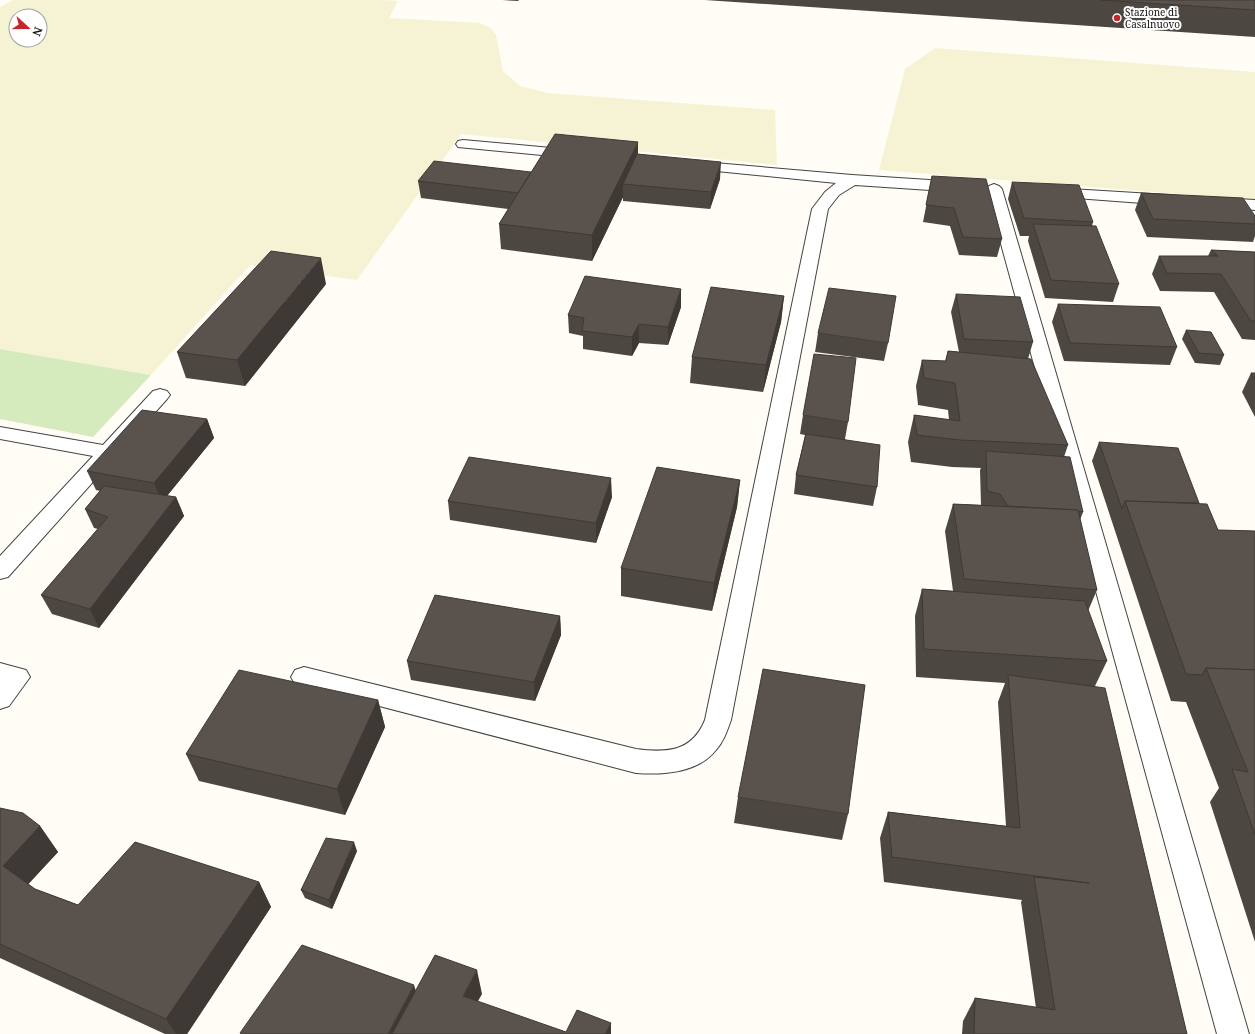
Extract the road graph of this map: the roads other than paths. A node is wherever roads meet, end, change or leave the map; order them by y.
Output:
1 (463, 144) dead end
2 (590, 156) edge
3 (677, 164) edge
4 (852, 180) junction
5 (1041, 192) edge
6 (1183, 201) edge
7 (1206, 202) edge
8 (1251, 211) edge
9 (160, 395) dead end
10 (0, 433) edge
11 (107, 452) junction
12 (0, 571) edge
13 (0, 673) edge
14 (304, 677) dead end
15 (0, 699) edge
16 (1233, 1034) edge

1 - 2 street
3 - 4 street
4 - 14 street
4 - 16 street
5 - 6 street
7 - 8 street
9 - 11 street
10 - 11 street
11 - 12 street
13 - 15 street

